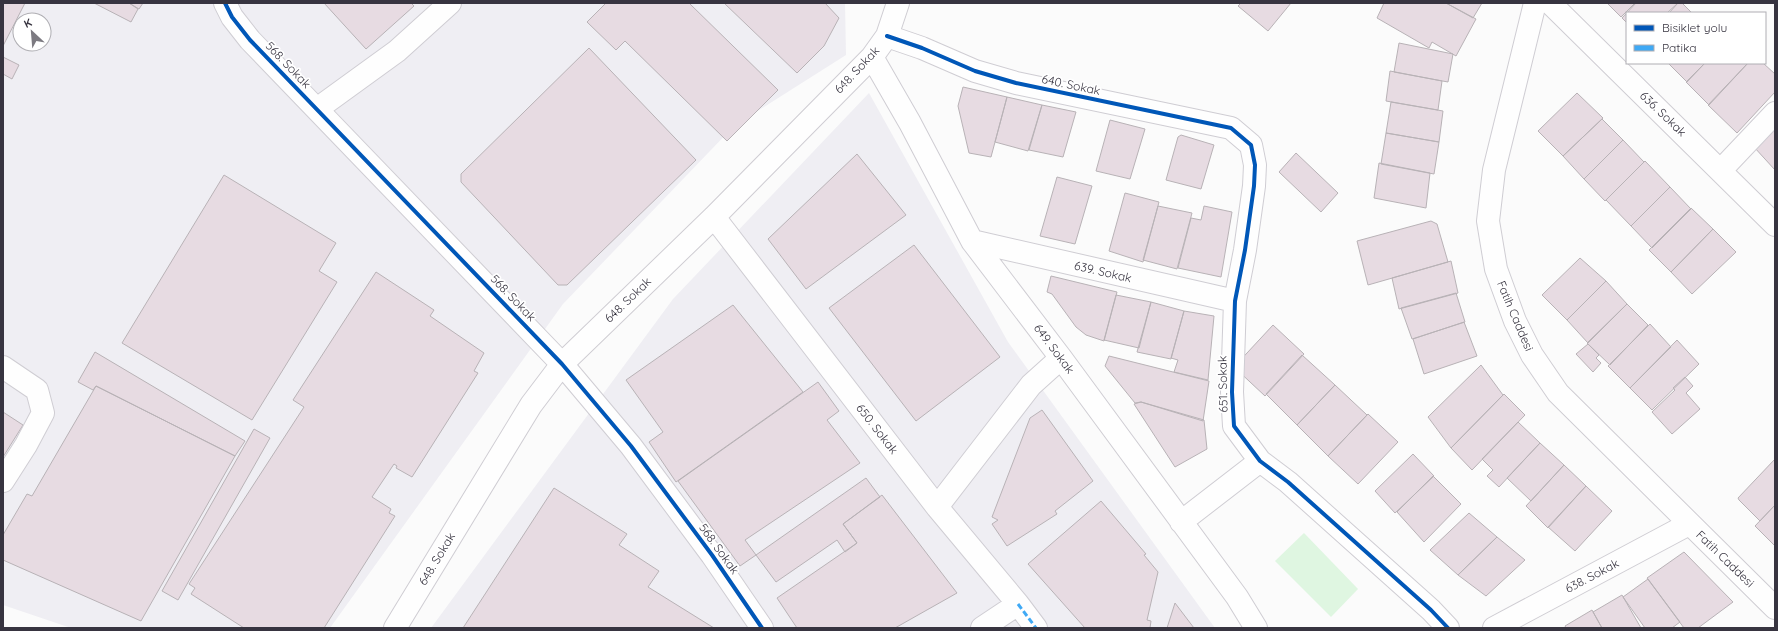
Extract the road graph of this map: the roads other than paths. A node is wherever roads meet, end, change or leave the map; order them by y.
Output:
1 (225, 3) edge
2 (450, 3) edge
3 (898, 3) edge
4 (1535, 3) edge
5 (1550, 3) edge
6 (886, 36) junction
7 (872, 57) junction
8 (317, 109) junction
9 (1775, 114) edge
10 (1251, 145) joint
11 (1720, 170) junction
12 (714, 217) junction
13 (1775, 225) edge
14 (972, 241) junction
15 (1235, 302) junction
16 (1061, 358) junction
17 (562, 364) junction
18 (3, 367) edge
19 (1260, 461) junction
20 (3, 481) edge
21 (937, 507) junction
22 (1181, 522) junction
23 (1689, 524) junction
24 (1018, 604) junction
25 (1775, 608) edge
26 (395, 628) edge
27 (762, 628) edge
28 (982, 628) edge
29 (1036, 628) edge
30 (1256, 628) edge
31 (1448, 628) edge
32 (1494, 628) edge

1 - 8 street, 568. Sokak
2 - 8 street
3 - 6 street, 648. Sokak
4 - 23 street, Fatih Caddesi
5 - 11 street, 636. Sokak
6 - 7 street, 648. Sokak
6 - 10 street, 640. Sokak
7 - 12 street, 648. Sokak
7 - 14 street, 649. Sokak
8 - 17 street, 568. Sokak
9 - 11 street
10 - 15 street, 651. Sokak
11 - 13 street, 636. Sokak
12 - 17 street, 648. Sokak
12 - 21 street, 650. Sokak
14 - 15 street, 639. Sokak
14 - 16 street, 649. Sokak
15 - 19 street, 651. Sokak
16 - 21 street
16 - 22 street, 649. Sokak
17 - 26 street, 648. Sokak
17 - 27 street, 568. Sokak
18 - 20 street
19 - 22 street
19 - 31 street, 651. Sokak
21 - 24 street, 650. Sokak
22 - 30 street, 649. Sokak
23 - 25 street, Fatih Caddesi
23 - 32 street, 638. Sokak
24 - 28 street
24 - 29 street, 650. Sokak

